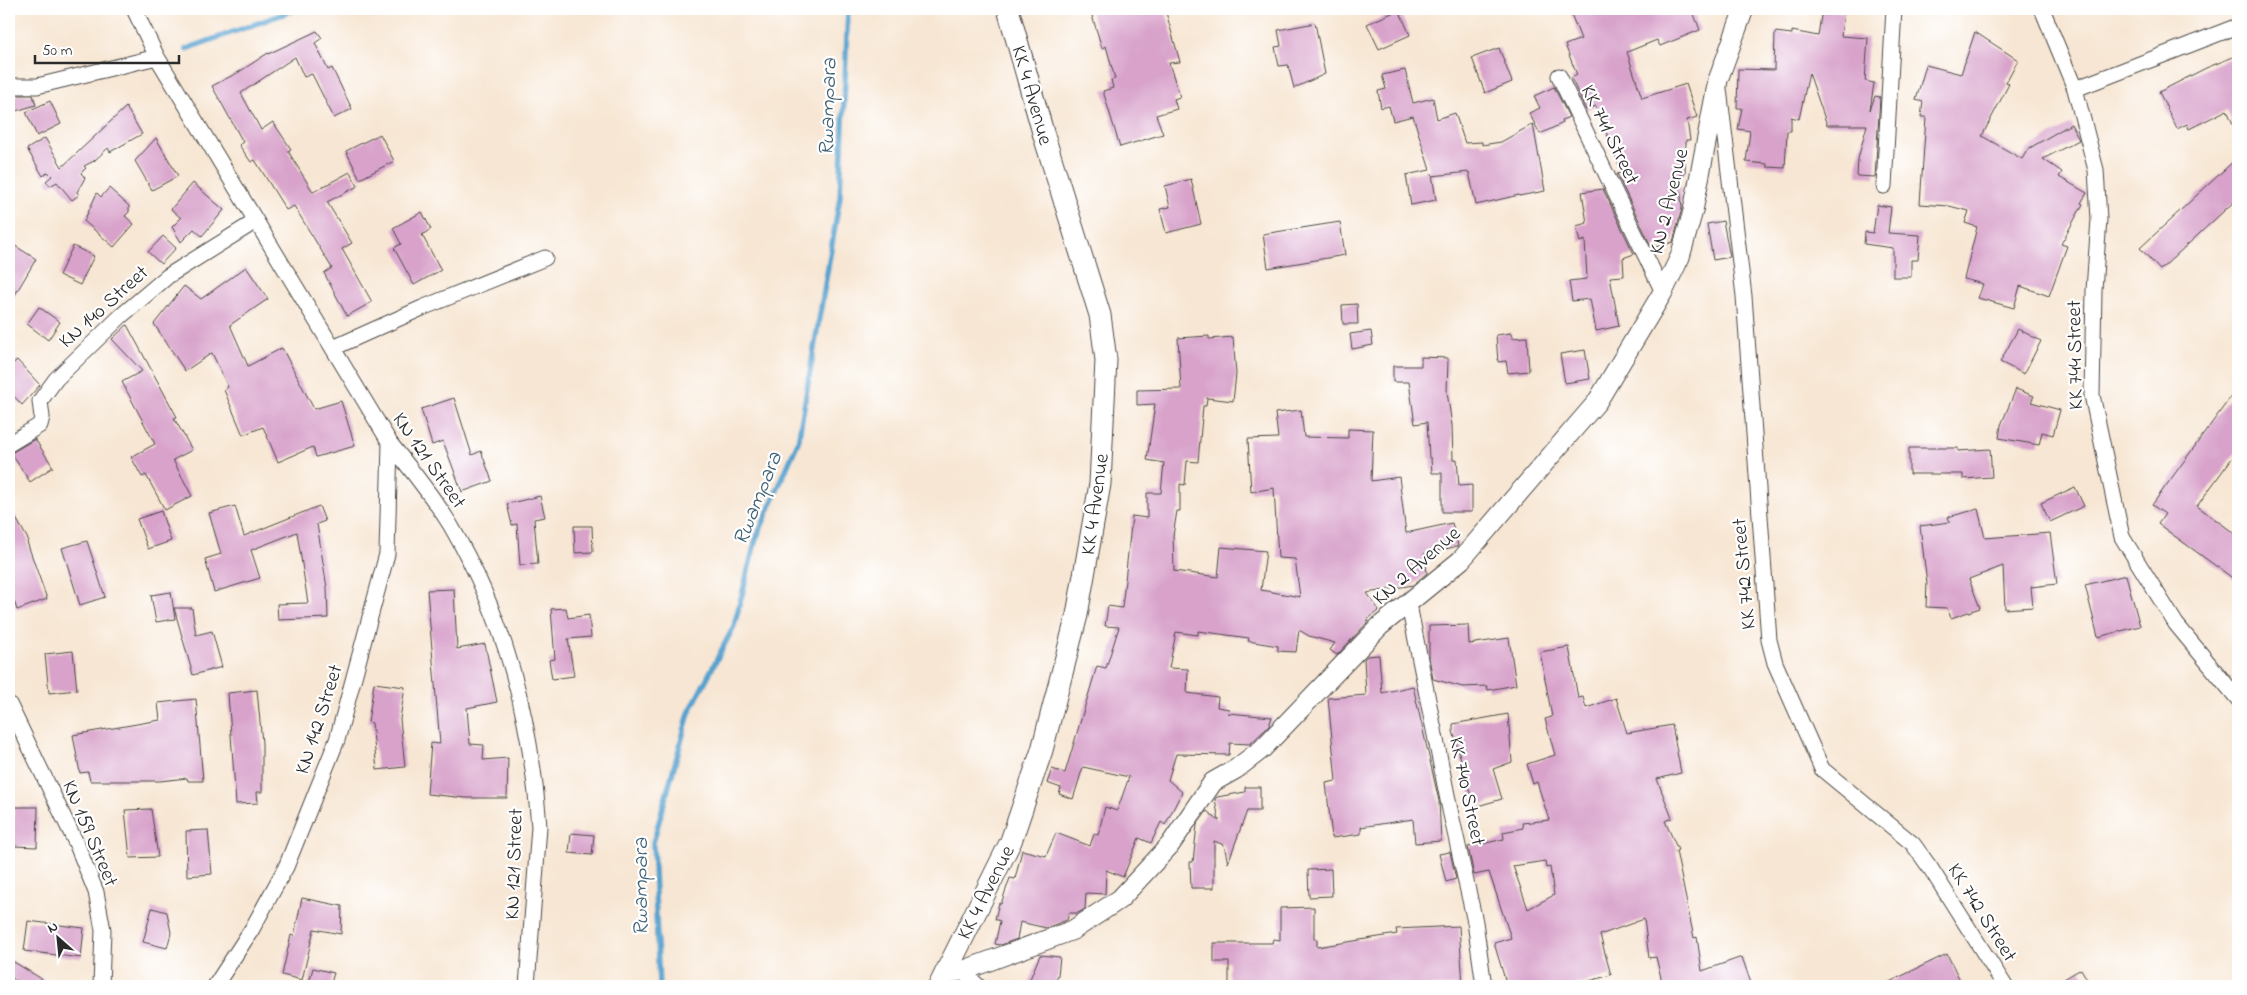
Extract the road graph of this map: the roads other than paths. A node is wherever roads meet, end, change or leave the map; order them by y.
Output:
1 (134, 9) edge
2 (1008, 9) edge
3 (1744, 9) edge
4 (1894, 9) edge
5 (2042, 9) edge
6 (2238, 26) edge
7 (157, 57) junction
8 (1560, 76) dead end
9 (1718, 80) junction
10 (9, 86) edge
11 (2075, 89) junction
12 (1884, 186) dead end
13 (256, 221) junction
14 (545, 258) dead end
15 (1663, 292) junction
16 (333, 348) junction
17 (390, 443) junction
18 (9, 444) edge
19 (1408, 604) junction
20 (2238, 699) edge
21 (9, 708) edge
22 (948, 977) edge
23 (101, 986) edge
24 (214, 986) edge
25 (527, 986) edge
26 (978, 986) edge
27 (1484, 986) edge
28 (2005, 986) edge

1 - 7 street, KN 121 Street
2 - 22 main road, KK 4 Avenue
3 - 9 street, KN 2 Avenue
4 - 12 street
5 - 11 street, KK 744 Street
6 - 11 street
7 - 10 street
7 - 13 street, KN 121 Street
8 - 15 street, KK 741 Street
9 - 15 street, KN 2 Avenue
9 - 28 street, KK 742 Street
11 - 20 street, KK 744 Street
13 - 16 street, KN 121 Street
13 - 18 street, KN 140 Street
14 - 16 street
15 - 19 street, KN 2 Avenue
16 - 17 street, KN 121 Street
17 - 24 street, KN 142 Street
17 - 25 street, KN 121 Street
19 - 22 street, KN 2 Avenue
19 - 27 street, KK 740 Street
21 - 23 street, KN 159 Street
22 - 26 street

